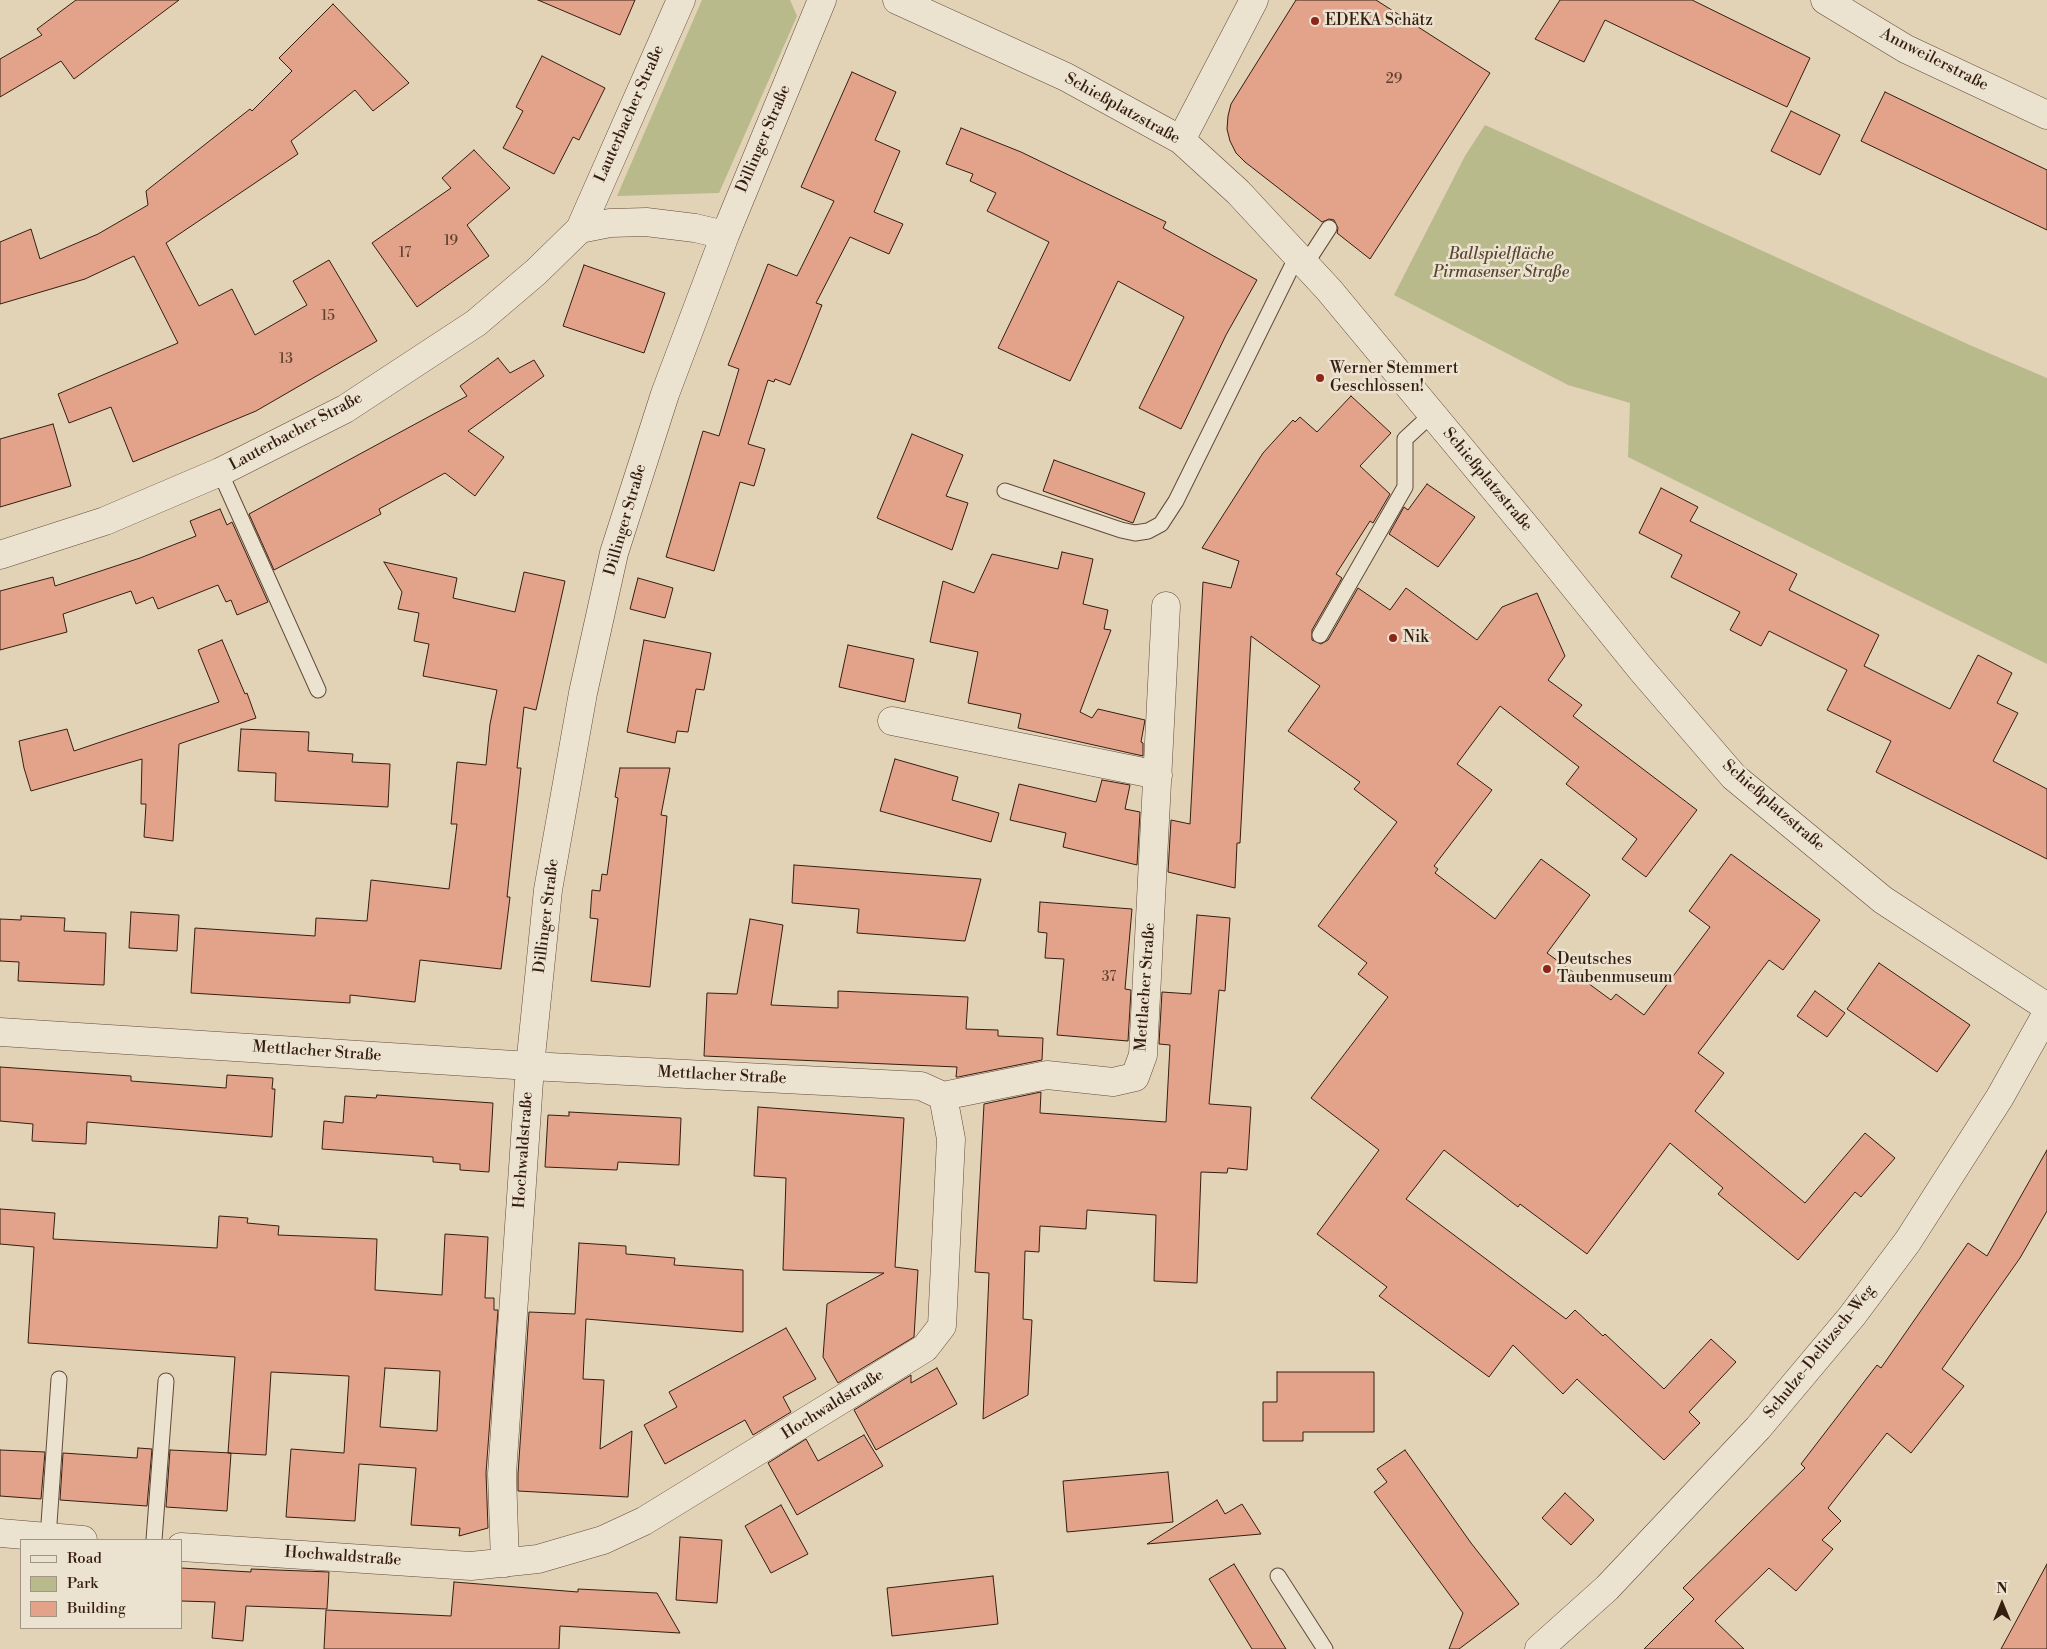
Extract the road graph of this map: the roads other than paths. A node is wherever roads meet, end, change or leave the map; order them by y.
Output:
1 (681, 0) edge
2 (822, 0) edge
3 (896, 0) edge
4 (1254, 0) edge
5 (1825, 0) edge
6 (2047, 115) edge
7 (1182, 140) junction
8 (1329, 228) dead end
9 (580, 229) junction
10 (725, 235) junction
11 (1301, 260) junction
12 (1432, 414) junction
13 (220, 472) junction
14 (1005, 491) dead end
15 (0, 555) edge
16 (1166, 606) dead end
17 (1320, 636) dead end
18 (318, 690) dead end
19 (892, 721) dead end
20 (1158, 775) junction
21 (2047, 1007) edge
22 (2047, 1013) edge
23 (0, 1032) edge
24 (530, 1066) junction
25 (943, 1096) junction
26 (59, 1379) dead end
27 (166, 1381) dead end
28 (0, 1533) edge
29 (48, 1538) junction
30 (66, 1539) edge
31 (154, 1539) edge
32 (182, 1546) edge
33 (505, 1563) junction
34 (1278, 1576) dead end
35 (1325, 1649) edge
36 (1539, 1649) edge

1 - 9 street, Lauterbacher Straße
2 - 10 street, Dillinger Straße
3 - 7 street, Schießplatzstraße
4 - 7 street
5 - 6 street, Annweilerstraße
7 - 11 street, Schießplatzstraße
8 - 11 lane
9 - 10 street
9 - 13 street, Lauterbacher Straße
10 - 24 street, Dillinger Straße
11 - 12 street, Schießplatzstraße
11 - 14 lane
12 - 17 lane
12 - 21 street, Schießplatzstraße
13 - 15 street, Lauterbacher Straße
13 - 18 lane
16 - 20 street, Mettlacher Straße
19 - 20 street
20 - 25 street, Mettlacher Straße
22 - 36 street, Schulze-Delitzsch-Weg
23 - 24 street, Mettlacher Straße
24 - 25 street, Mettlacher Straße
24 - 33 street, Hochwaldstraße
25 - 33 street, Hochwaldstraße
26 - 29 lane
27 - 31 lane
28 - 29 street
29 - 30 street
32 - 33 street, Hochwaldstraße
34 - 35 lane

